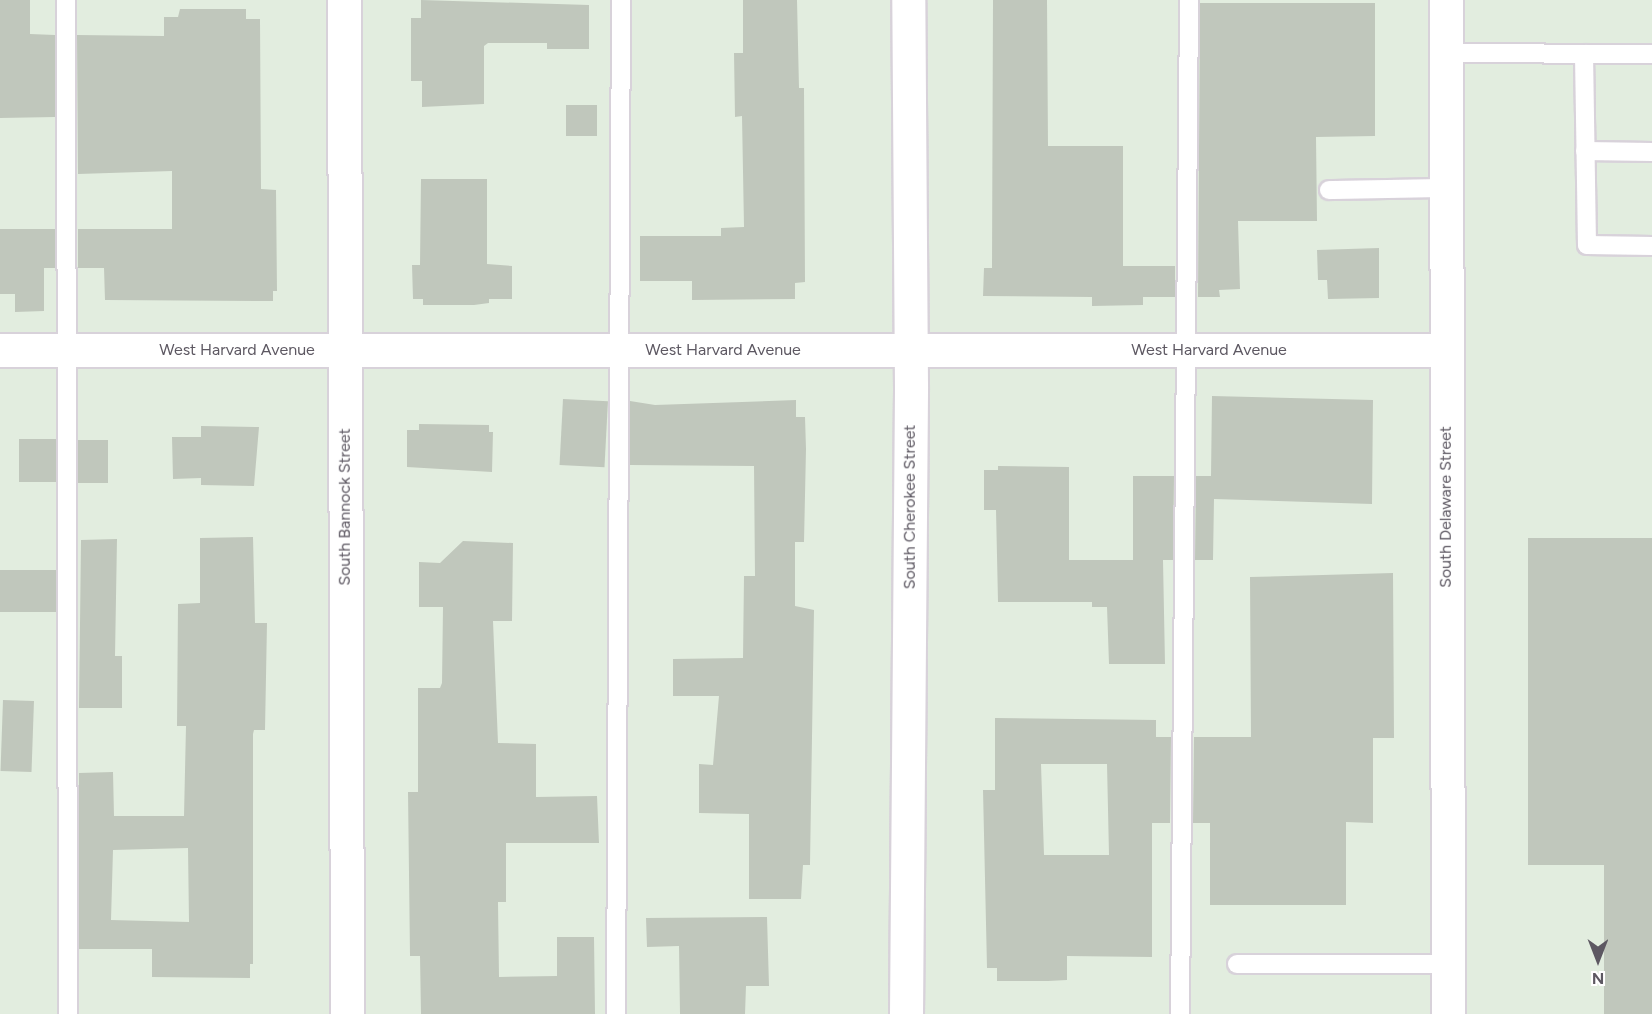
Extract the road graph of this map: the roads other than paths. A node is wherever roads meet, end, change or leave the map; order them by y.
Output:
1 (66, 0) edge
2 (344, 0) edge
3 (621, 0) edge
4 (908, 0) edge
5 (1189, 0) edge
6 (1446, 0) edge
7 (1446, 53) junction
8 (1584, 54) junction
9 (1652, 54) edge
10 (1585, 151) junction
11 (1652, 152) edge
12 (1446, 188) junction
13 (1329, 190) dead end
14 (1652, 246) edge
15 (0, 350) edge
16 (68, 350) junction
17 (344, 350) junction
18 (621, 350) junction
19 (910, 350) junction
20 (1188, 350) junction
21 (1446, 350) junction
22 (1236, 964) dead end
23 (1448, 964) junction
24 (68, 1014) edge
25 (347, 1014) edge
26 (616, 1014) edge
27 (906, 1014) edge
28 (1180, 1014) edge
29 (1448, 1014) edge

1 - 16 lane
2 - 17 street, South Bannock Street
3 - 18 lane
4 - 19 street, South Cherokee Street
5 - 20 lane
6 - 7 street, South Delaware Street
7 - 8 lane
7 - 12 street, South Delaware Street
8 - 9 lane
8 - 10 lane
10 - 11 lane
10 - 14 lane
12 - 13 lane
12 - 21 street, South Delaware Street
15 - 16 street, West Harvard Avenue
16 - 17 street, West Harvard Avenue
16 - 24 lane
17 - 18 street, West Harvard Avenue
17 - 25 street, South Bannock Street
18 - 19 street, West Harvard Avenue
18 - 26 lane
19 - 20 street, West Harvard Avenue
19 - 27 street, South Cherokee Street
20 - 21 street, West Harvard Avenue
20 - 28 lane
21 - 23 street, South Delaware Street
22 - 23 lane
23 - 29 street, South Delaware Street

